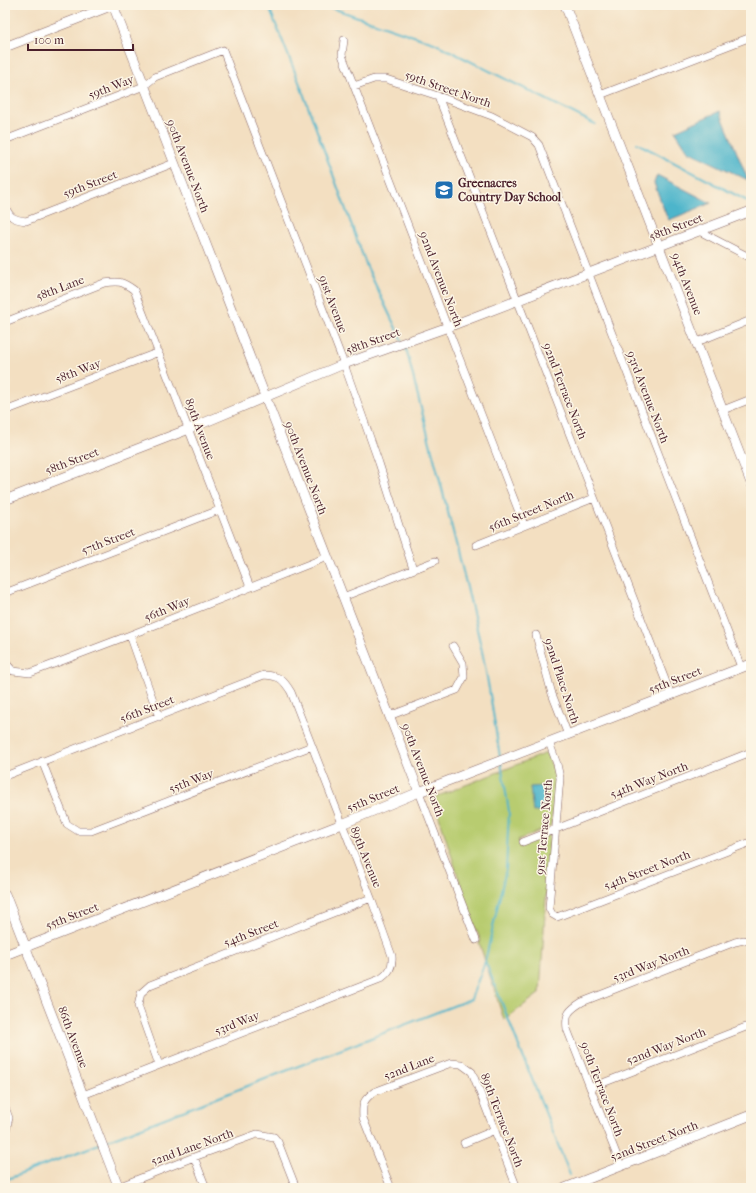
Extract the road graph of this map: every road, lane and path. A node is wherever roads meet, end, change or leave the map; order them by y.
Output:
1 (113, 5) edge
2 (565, 5) edge
3 (751, 38) edge
4 (344, 40) dead end
5 (5, 47) edge
6 (223, 50) joint
7 (144, 86) junction
8 (354, 86) junction
9 (600, 95) junction
10 (438, 96) junction
11 (532, 137) joint
12 (5, 140) edge
13 (174, 163) junction
14 (5, 206) edge
15 (750, 211) edge
16 (699, 231) junction
17 (659, 246) junction
18 (751, 258) edge
19 (588, 272) junction
20 (125, 283) joint
21 (517, 300) junction
22 (751, 320) edge
23 (5, 322) edge
24 (448, 327) junction
25 (697, 342) junction
26 (159, 352) junction
27 (344, 364) junction
28 (265, 397) junction
29 (751, 399) edge
30 (723, 410) junction
31 (5, 412) edge
32 (189, 429) junction
33 (751, 481) edge
34 (594, 498) junction
35 (5, 500) edge
36 (220, 510) junction
37 (524, 525) junction
38 (476, 545) dead end
39 (327, 557) junction
40 (435, 561) dead end
41 (413, 569) junction
42 (250, 588) junction
43 (5, 593) edge
44 (343, 597) junction
45 (130, 635) junction
46 (536, 635) dead end
47 (452, 646) dead end
48 (5, 662) edge
49 (751, 664) edge
50 (741, 668) junction
51 (291, 692) joint
52 (671, 694) junction
53 (389, 716) junction
54 (159, 717) junction
55 (568, 735) junction
56 (549, 742) junction
57 (312, 746) junction
58 (751, 752) edge
59 (42, 761) junction
60 (5, 776) edge
61 (419, 792) junction
62 (342, 824) junction
63 (555, 828) junction
64 (524, 842) dead end
65 (751, 842) edge
66 (5, 894) edge
67 (371, 898) junction
68 (552, 914) joint
69 (476, 940) dead end
70 (751, 942) edge
71 (26, 947) junction
72 (5, 955) edge
73 (392, 964) joint
74 (566, 1020) joint
75 (751, 1025) edge
76 (461, 1064) joint
77 (159, 1065) junction
78 (590, 1088) junction
79 (83, 1095) junction
80 (5, 1108) edge
81 (751, 1115) edge
82 (495, 1130) junction
83 (6, 1131) edge
84 (464, 1142) dead end
85 (194, 1157) junction
86 (621, 1166) junction
87 (119, 1187) edge
88 (206, 1188) edge
89 (296, 1188) edge
90 (391, 1188) edge
91 (517, 1188) edge
92 (565, 1188) edge

1 - 5 street
1 - 7 street, 90th Avenue North
2 - 9 street, 94th Avenue
3 - 9 street
4 - 8 street, 92nd Avenue North
6 - 7 street, 59th Way
6 - 27 street, 91st Avenue
7 - 12 street, 59th Way
7 - 13 street, 90th Avenue North
8 - 10 street, 59th Street North
8 - 24 street, 92nd Avenue North
9 - 17 street, 94th Avenue
10 - 11 street, 59th Street North
10 - 21 street, 92nd Terrace North
11 - 19 street, 93rd Avenue North
13 - 14 street, 59th Street
13 - 28 street, 90th Avenue North
15 - 16 street, 58th Street
16 - 17 street, 58th Street
16 - 18 street
17 - 19 street, 58th Street
17 - 25 street, 94th Avenue
19 - 21 street, 58th Street
19 - 50 street, 93rd Avenue North
20 - 23 street, 58th Lane
20 - 26 street, 89th Avenue
21 - 24 street, 58th Street
21 - 34 street, 92nd Terrace North
22 - 25 street
24 - 27 street, 58th Street
24 - 37 street, 92nd Avenue North
25 - 30 street, 94th Avenue
26 - 31 street, 58th Way
26 - 32 street, 89th Avenue
27 - 28 street, 58th Street
27 - 41 street, 91st Avenue
28 - 32 street, 58th Street
28 - 39 street, 90th Avenue North
29 - 30 street
30 - 33 street, 94th Avenue
32 - 35 street, 58th Street
32 - 36 street, 89th Avenue
34 - 37 street, 56th Street North
34 - 52 street, 92nd Terrace North
36 - 42 street, 89th Avenue
36 - 43 street, 57th Street
37 - 38 street, 56th Street North
39 - 42 street, 56th Way
39 - 44 street, 90th Avenue North
40 - 41 street
41 - 44 street
42 - 45 street, 56th Way
44 - 53 street, 90th Avenue North
45 - 48 street, 56th Way
45 - 54 street
46 - 55 street, 92nd Place North
47 - 53 street
49 - 50 street, 55th Street
50 - 52 street, 55th Street
51 - 54 street, 56th Street
51 - 57 street, 89th Avenue
52 - 55 street, 55th Street
53 - 61 street, 90th Avenue North
54 - 59 street, 56th Street
55 - 56 street, 55th Street
56 - 61 street, 55th Street
56 - 63 street, 91st Terrace North
57 - 59 street, 55th Way
57 - 62 street, 89th Avenue
58 - 63 street, 54th Way North
59 - 60 street, 56th Street
61 - 62 street, 55th Street
61 - 69 street, 90th Avenue North
62 - 67 street, 89th Avenue
62 - 71 street, 55th Street
63 - 64 street, 54th Way North
63 - 68 street, 91st Terrace North
65 - 68 street, 54th Street North
66 - 71 street, 86th Avenue
67 - 73 street, 89th Avenue
67 - 77 street, 54th Street
70 - 74 street, 53rd Way North
71 - 72 street, 55th Street
71 - 79 street, 86th Avenue
73 - 77 street, 53rd Way
74 - 78 street, 90th Terrace North
75 - 78 street, 52nd Way North
76 - 82 street, 89th Terrace North
76 - 90 street, 52nd Lane
77 - 79 street, 53rd Way
78 - 86 street, 90th Terrace North
79 - 87 street, 86th Avenue
80 - 83 street
81 - 86 street, 52nd Street North
82 - 84 street
82 - 91 street, 89th Terrace North
85 - 87 street, 52nd Lane North
85 - 88 street
85 - 89 street, 52nd Lane North
86 - 92 street, 52nd Street North

